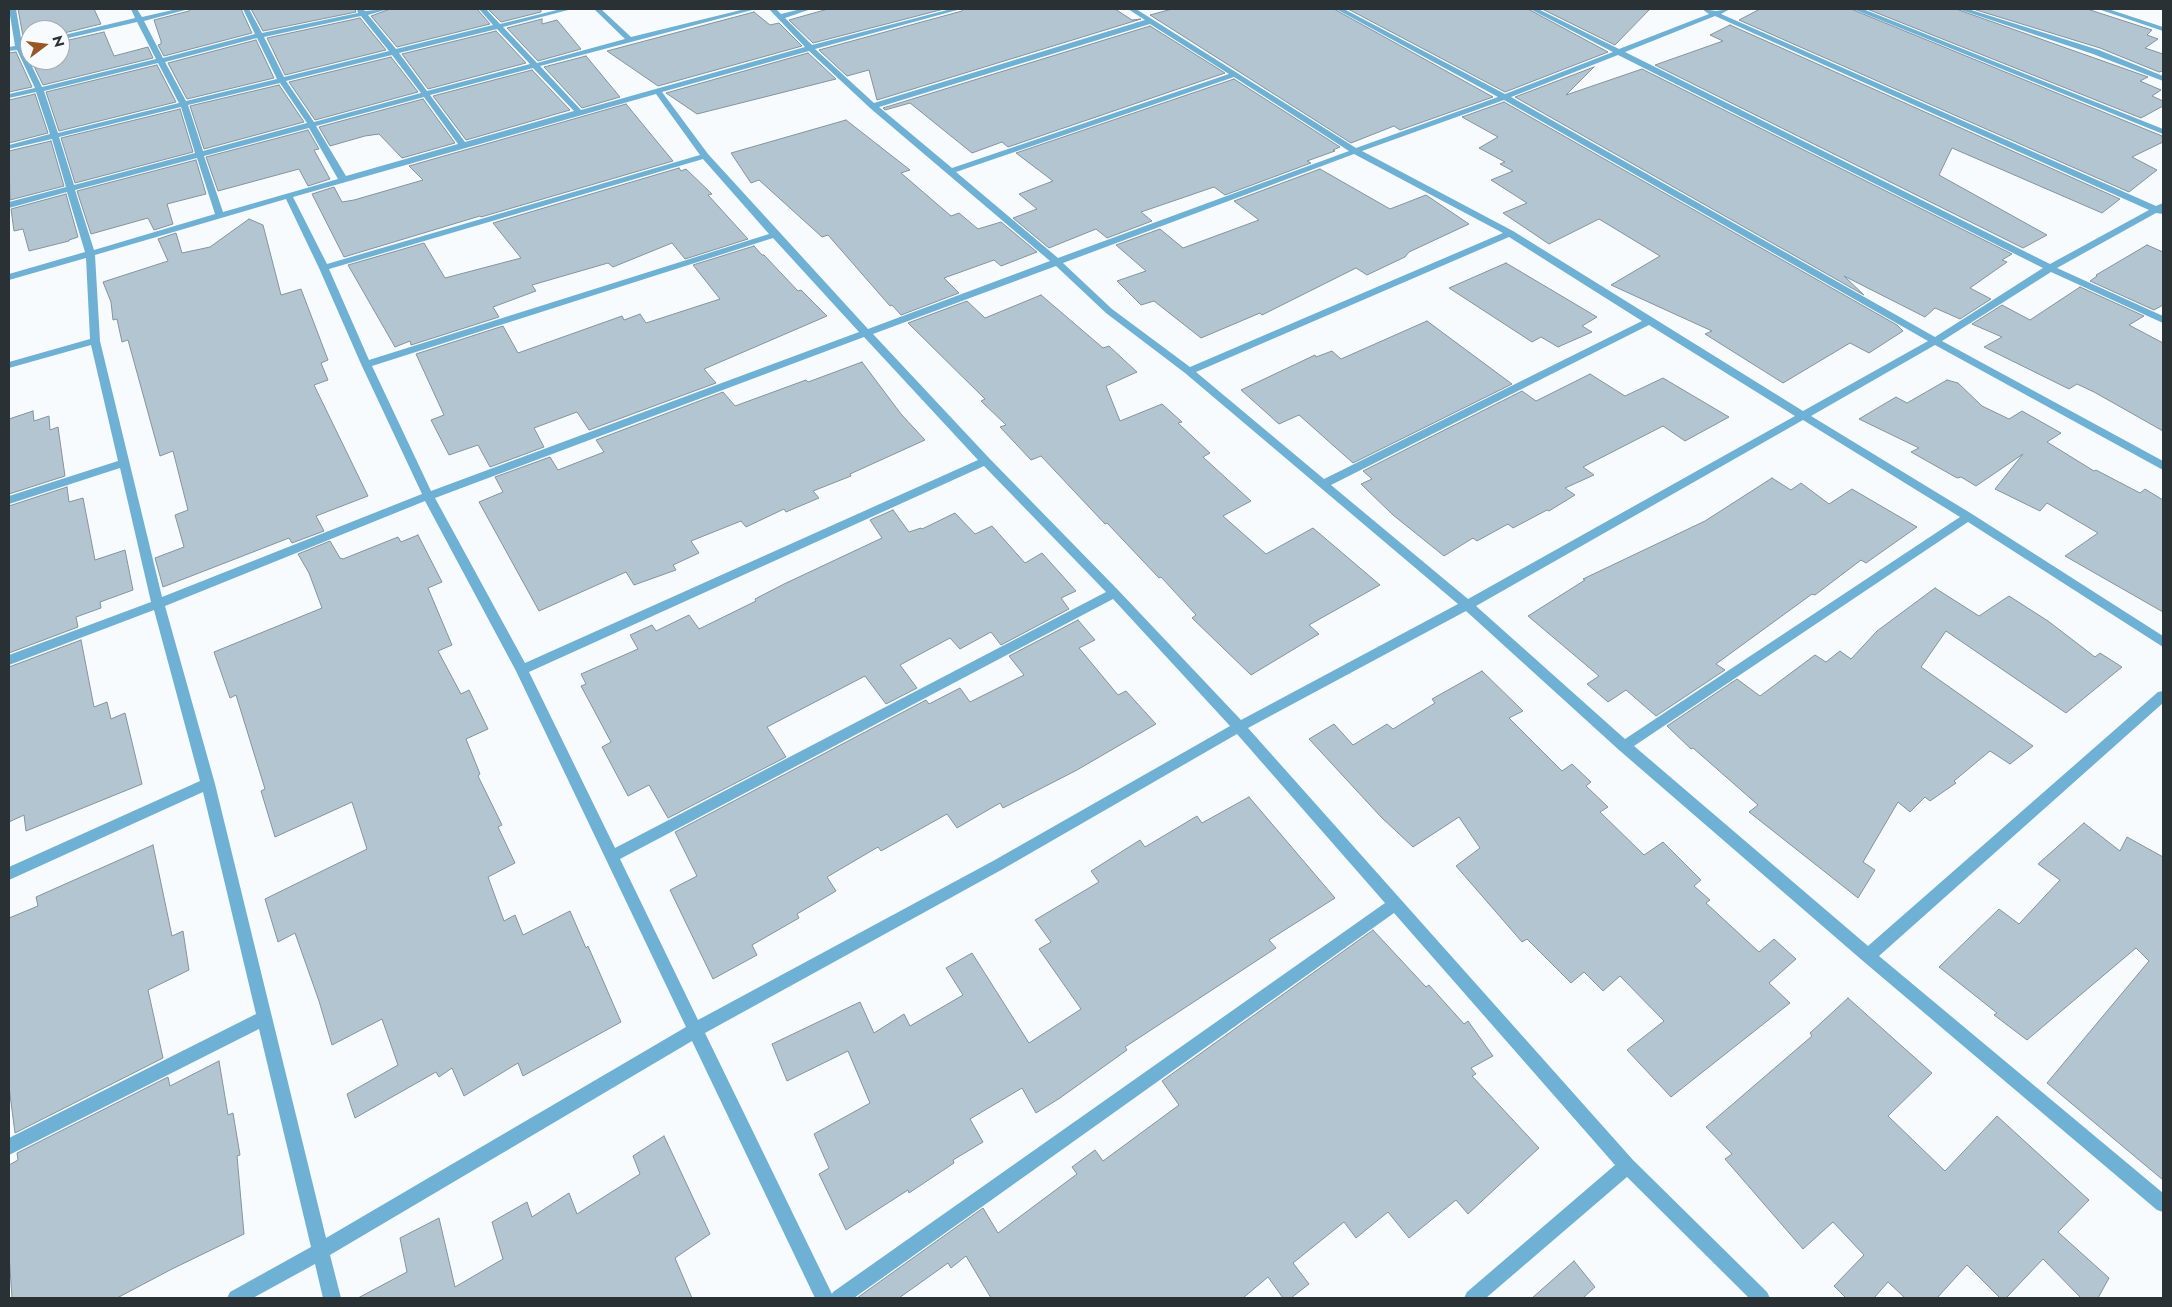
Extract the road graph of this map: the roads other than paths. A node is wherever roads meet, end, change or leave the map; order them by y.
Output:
1 (12, 9) edge
2 (134, 9) edge
3 (185, 9) edge
4 (246, 9) edge
5 (385, 9) edge
6 (482, 9) edge
7 (569, 9) edge
8 (597, 9) edge
9 (752, 9) edge
10 (808, 9) edge
11 (958, 9) edge
12 (1132, 9) edge
13 (1339, 9) edge
14 (1533, 9) edge
15 (1704, 9) edge
16 (1727, 9) edge
17 (1857, 9) edge
18 (1962, 9) edge
19 (2102, 9) edge
20 (361, 12) edge
21 (776, 13) edge
22 (1716, 14) junction
23 (139, 20) junction
24 (1151, 21) junction
25 (498, 27) junction
26 (2163, 29) edge
27 (70, 36) edge
28 (258, 36) junction
29 (630, 40) junction
30 (19, 47) junction
31 (810, 48) junction
32 (9, 49) edge
33 (394, 52) junction
34 (1622, 52) junction
35 (160, 61) junction
36 (536, 65) junction
37 (1233, 75) junction
38 (2163, 79) edge
39 (282, 80) junction
40 (39, 89) junction
41 (658, 91) junction
42 (9, 96) edge
43 (425, 96) junction
44 (1505, 97) junction
45 (184, 105) junction
46 (873, 106) junction
47 (580, 113) junction
48 (312, 125) junction
49 (2163, 132) edge
50 (55, 136) junction
51 (463, 145) junction
52 (9, 147) edge
53 (1355, 150) junction
54 (199, 155) junction
55 (705, 156) junction
56 (952, 171) junction
57 (343, 179) junction
58 (72, 189) junction
59 (288, 197) junction
60 (9, 205) edge
61 (2161, 209) edge
62 (220, 217) junction
63 (1510, 233) junction
64 (775, 235) junction
65 (90, 253) junction
66 (1057, 262) junction
67 (324, 268) junction
68 (2050, 268) junction
69 (9, 277) edge
70 (2163, 320) edge
71 (1649, 322) junction
72 (867, 333) junction
73 (95, 341) junction
74 (1936, 341) junction
75 (366, 364) junction
76 (9, 366) edge
77 (1189, 371) junction
78 (1803, 416) junction
79 (985, 462) junction
80 (123, 463) junction
81 (2163, 466) edge
82 (1323, 484) junction
83 (428, 496) junction
84 (9, 500) edge
85 (1968, 517) junction
86 (1114, 593) junction
87 (158, 604) junction
88 (1467, 605) junction
89 (2163, 642) edge
90 (9, 660) edge
91 (522, 670) junction
92 (2163, 696) edge
93 (1239, 727) junction
94 (1624, 746) junction
95 (208, 784) junction
96 (611, 857) junction
97 (9, 874) edge
98 (1396, 904) junction
99 (1868, 956) junction
100 (264, 1018) junction
101 (694, 1030) junction
102 (9, 1147) edge
103 (1627, 1166) junction
104 (2163, 1204) edge
105 (321, 1251) junction
106 (236, 1298) edge
107 (332, 1298) edge
108 (824, 1298) edge
109 (838, 1298) edge
110 (1473, 1298) edge
111 (1761, 1298) edge

1 - 30 street
2 - 23 street
3 - 23 street
4 - 28 street
5 - 20 street
6 - 25 street
7 - 25 street
8 - 29 street
9 - 29 street
10 - 21 street
11 - 31 street
12 - 24 street
13 - 44 street
14 - 34 street
15 - 22 street
16 - 22 street
17 - 49 street
18 - 38 street
19 - 26 street
20 - 28 street
20 - 33 street
21 - 31 street
22 - 34 street
22 - 61 street
23 - 27 street
23 - 35 street
24 - 37 street
24 - 46 street
25 - 33 street
25 - 36 street
28 - 35 street
28 - 39 street
29 - 36 street
30 - 32 street
30 - 40 street
31 - 41 street
31 - 46 street
33 - 39 street
33 - 43 street
34 - 44 street
34 - 68 street
35 - 40 street
35 - 45 street
36 - 43 street
36 - 47 street
37 - 53 street
37 - 56 street
39 - 45 street
39 - 48 street
40 - 42 street
40 - 50 street
41 - 47 street
41 - 55 street
43 - 48 street
43 - 51 street
44 - 53 street
44 - 74 street
45 - 50 street
45 - 54 street
46 - 56 street
47 - 51 street
48 - 54 street
48 - 57 street
50 - 52 street
50 - 58 street
51 - 57 street
53 - 63 street
53 - 66 street
54 - 58 street
54 - 62 street
55 - 64 street
55 - 67 street
56 - 66 street
57 - 59 street
58 - 60 street
58 - 65 street
59 - 62 street
59 - 67 street
61 - 68 street
62 - 65 street
63 - 71 street
63 - 77 street
64 - 72 street
64 - 75 street
65 - 69 street
65 - 73 street
66 - 72 street
66 - 77 street
67 - 75 street
68 - 70 street
68 - 74 street
71 - 78 street
71 - 82 street
72 - 79 street
72 - 83 street
73 - 76 street
73 - 80 street
74 - 78 street
74 - 81 street
75 - 83 street
77 - 82 street
78 - 85 street
78 - 88 street
79 - 86 street
79 - 91 street
80 - 84 street
80 - 87 street
82 - 88 street
83 - 87 street
83 - 91 street
85 - 89 street
85 - 94 street
86 - 93 street
86 - 96 street
87 - 90 street
87 - 95 street
88 - 93 street
88 - 94 street
91 - 96 street
92 - 99 street
93 - 98 street
93 - 101 street
94 - 99 street
95 - 97 street
95 - 100 street
96 - 101 street
98 - 103 street
98 - 109 street
99 - 104 street
100 - 102 street
100 - 105 street
101 - 105 street
101 - 108 street
103 - 110 street
103 - 111 street
105 - 106 street
105 - 107 street

